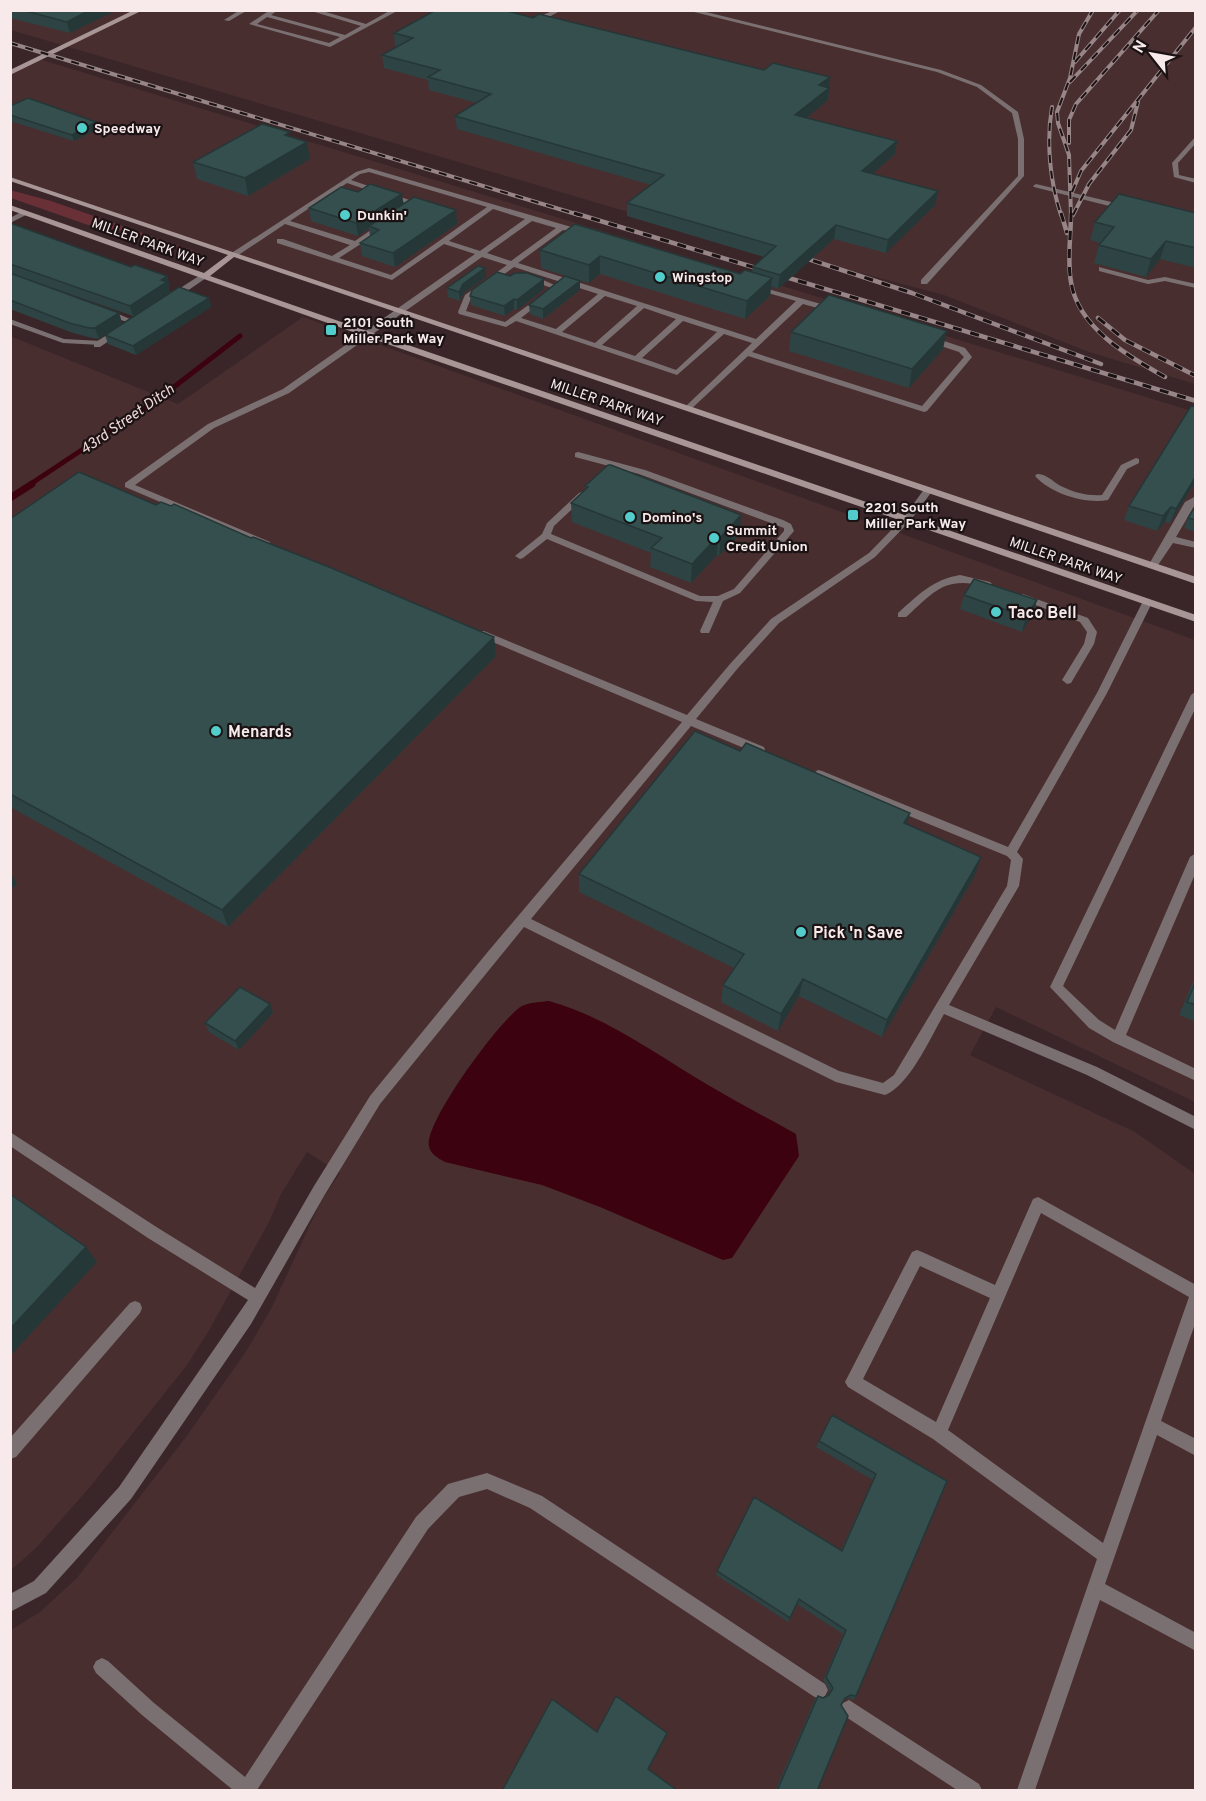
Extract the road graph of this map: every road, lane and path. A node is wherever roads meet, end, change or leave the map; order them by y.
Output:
1 (140, 10) edge
2 (245, 10) edge
3 (275, 10) edge
4 (311, 10) edge
5 (378, 10) edge
6 (550, 10) edge
7 (689, 10) edge
8 (393, 12) edge
9 (266, 15) junction
10 (526, 19) edge
11 (227, 20) dead end
12 (367, 26) junction
13 (346, 37) junction
14 (14, 68) edge
15 (10, 73) edge
16 (1196, 138) edge
17 (10, 179) edge
18 (346, 181) junction
19 (1196, 181) edge
20 (1036, 186) dead end
21 (439, 190) junction
22 (417, 204) junction
23 (493, 206) junction
24 (10, 207) edge
25 (409, 209) edge
26 (1138, 212) edge
27 (26, 213) junction
28 (531, 218) junction
29 (283, 220) junction
30 (10, 221) edge
31 (391, 221) edge
32 (562, 227) junction
33 (596, 238) edge
34 (280, 241) dead end
35 (444, 242) junction
36 (356, 244) junction
37 (234, 254) junction
38 (482, 254) junction
39 (333, 259) junction
40 (514, 264) junction
41 (1102, 269) edge
42 (509, 274) junction
43 (205, 276) junction
44 (564, 280) junction
45 (924, 282) dead end
46 (744, 283) edge
47 (1196, 286) edge
48 (555, 287) junction
49 (604, 293) junction
50 (801, 301) junction
51 (159, 305) edge
52 (643, 305) junction
53 (100, 309) edge
54 (401, 311) junction
55 (844, 314) edge
56 (142, 316) edge
57 (514, 318) junction
58 (681, 318) junction
59 (10, 321) edge
60 (133, 322) junction
61 (723, 331) junction
62 (556, 333) junction
63 (370, 335) junction
64 (919, 336) edge
65 (757, 342) junction
66 (596, 346) junction
67 (746, 352) junction
68 (635, 360) junction
69 (689, 408) junction
70 (578, 455) dead end
71 (1136, 461) dead end
72 (615, 465) junction
73 (606, 472) edge
74 (1040, 476) dead end
75 (590, 487) edge
76 (928, 490) junction
77 (1196, 499) edge
78 (907, 519) junction
79 (546, 535) junction
80 (1170, 538) junction
81 (1196, 545) edge
82 (278, 548) edge
83 (520, 556) dead end
84 (1153, 566) junction
85 (1196, 580) edge
86 (719, 599) junction
87 (1147, 603) junction
88 (902, 615) dead end
89 (1196, 619) edge
90 (464, 626) edge
91 (705, 631) dead end
92 (1067, 680) dead end
93 (1196, 695) edge
94 (690, 721) junction
95 (774, 755) edge
96 (806, 769) edge
97 (1011, 853) junction
98 (1196, 857) edge
99 (522, 920) junction
100 (942, 1008) junction
101 (1118, 1038) junction
102 (1196, 1075) edge
103 (1196, 1124) edge
104 (10, 1138) edge
105 (1196, 1293) edge
106 (998, 1294) junction
107 (258, 1298) junction
108 (1196, 1298) edge
109 (135, 1308) dead end
110 (1152, 1424) junction
111 (939, 1433) junction
112 (1196, 1448) edge
113 (10, 1451) edge
114 (1107, 1556) junction
115 (1095, 1588) junction
116 (10, 1604) edge
117 (1196, 1643) edge
118 (102, 1666) dead end
119 (819, 1690) dead end
120 (849, 1709) edge
121 (247, 1790) edge
122 (973, 1791) edge
123 (1026, 1791) edge

1 - 14 main road
2 - 11 street
3 - 9 street
4 - 12 street
5 - 8 street
6 - 10 street
7 - 45 street
8 - 12 street
9 - 13 street
9 - 13 street
12 - 13 street
14 - 15 main road
16 - 19 street
17 - 37 main road, MILLER PARK WAY
18 - 21 street
18 - 22 street
18 - 29 street
20 - 26 street
21 - 22 street
21 - 23 street
22 - 25 street
23 - 28 street
23 - 35 street
24 - 27 main road, MILLER PARK WAY
27 - 30 street
27 - 43 main road, MILLER PARK WAY
28 - 32 street
28 - 38 street
29 - 36 street
29 - 37 street
31 - 36 street
32 - 33 street
32 - 40 street
34 - 39 street
35 - 38 street
35 - 39 street
36 - 39 street
37 - 43 main road
37 - 54 main road, MILLER PARK WAY
38 - 40 street
38 - 54 street
40 - 42 street
40 - 44 street
41 - 47 street
42 - 48 street
42 - 57 street
43 - 51 street
43 - 63 main road, MILLER PARK WAY
44 - 48 street
44 - 49 street
46 - 50 street
48 - 57 street
49 - 52 street
49 - 62 street
50 - 55 street
50 - 65 street
52 - 58 street
52 - 66 street
53 - 60 street
54 - 63 street
54 - 69 main road, MILLER PARK WAY
56 - 60 street
57 - 62 street
58 - 61 street
58 - 68 street
59 - 60 street
61 - 65 street
61 - 68 street
62 - 66 street
63 - 78 main road, MILLER PARK WAY
63 - 82 street
64 - 67 street
65 - 67 street
66 - 68 street
67 - 69 street
69 - 76 main road, MILLER PARK WAY
70 - 72 street
71 - 74 street
72 - 73 street
72 - 86 street
75 - 79 street
76 - 78 street
76 - 84 main road, MILLER PARK WAY
77 - 80 street
78 - 87 main road, MILLER PARK WAY
78 - 94 street
79 - 83 street
79 - 86 street
80 - 81 street
80 - 84 street
84 - 85 main road, MILLER PARK WAY
86 - 91 street
87 - 89 main road, MILLER PARK WAY
87 - 97 street
88 - 92 street
90 - 94 street
93 - 101 street
94 - 95 street
94 - 99 street
96 - 97 street
97 - 100 street
98 - 101 street
99 - 100 street
99 - 107 street
100 - 103 street
101 - 102 street
104 - 107 street
105 - 106 street
106 - 111 street
106 - 111 street
107 - 116 street
108 - 110 street
109 - 113 street
110 - 112 street
110 - 114 street
111 - 114 street
114 - 115 street
115 - 117 street
115 - 123 street
118 - 121 street
119 - 121 street
120 - 122 street

